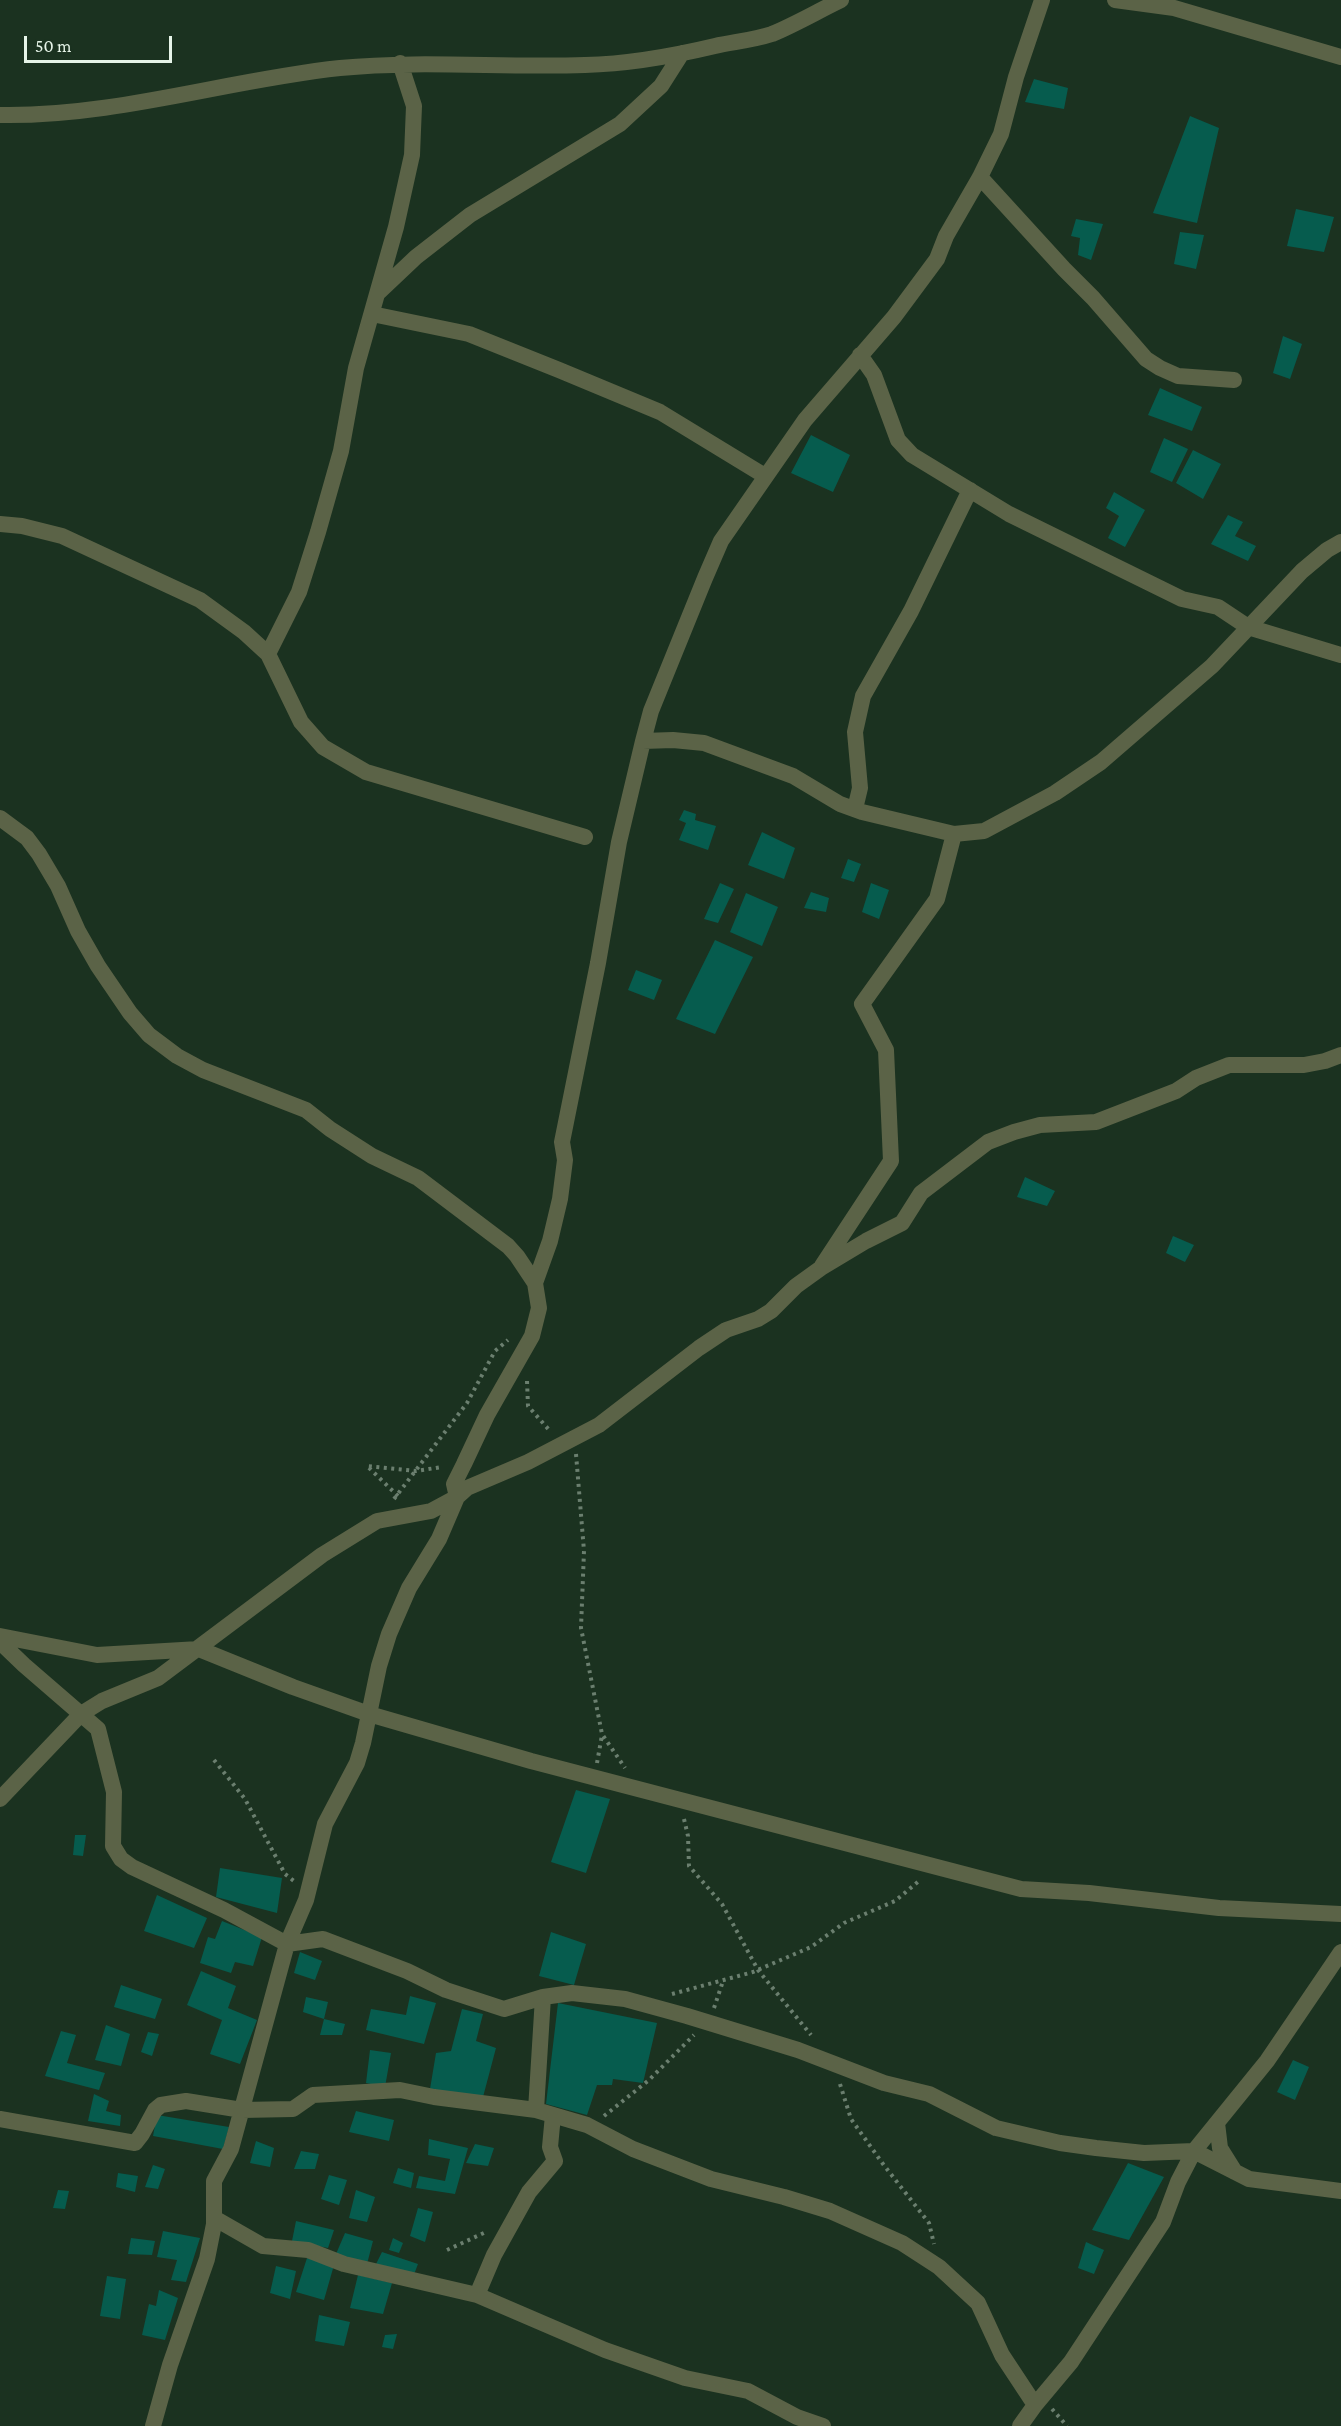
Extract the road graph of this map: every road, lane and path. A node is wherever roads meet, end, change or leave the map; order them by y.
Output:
1 (841, 0) edge
2 (1042, 0) edge
3 (1115, 0) edge
4 (682, 54) junction
5 (1341, 57) edge
6 (400, 63) junction
7 (0, 115) edge
8 (980, 177) junction
9 (378, 293) junction
10 (372, 314) junction
11 (860, 355) junction
12 (1234, 380) dead end
13 (765, 476) junction
14 (970, 490) junction
15 (0, 524) edge
16 (1341, 542) edge
17 (1248, 627) junction
18 (268, 654) junction
19 (1341, 655) edge
20 (643, 741) junction
21 (855, 809) junction
22 (0, 818) edge
23 (954, 834) junction
24 (585, 837) dead end
25 (1341, 1055) edge
26 (821, 1268) junction
27 (535, 1283) junction
28 (527, 1371) dead end
29 (467, 1402) dead end
30 (575, 1437) junction
31 (464, 1464) junction
32 (416, 1471) junction
33 (398, 1495) junction
34 (457, 1497) junction
35 (418, 1514) junction
36 (377, 1521) junction
37 (0, 1636) edge
38 (0, 1642) edge
39 (199, 1649) junction
40 (81, 1714) junction
41 (369, 1714) junction
42 (602, 1734) junction
43 (214, 1760) dead end
44 (594, 1778) junction
45 (640, 1790) junction
46 (0, 1799) edge
47 (935, 1867) junction
48 (308, 1893) junction
49 (1341, 1914) edge
50 (287, 1944) junction
51 (1341, 1952) edge
52 (723, 1980) junction
53 (543, 1997) junction
54 (645, 2004) junction
55 (706, 2022) junction
56 (242, 2110) junction
57 (536, 2110) junction
58 (553, 2115) junction
59 (0, 2119) edge
60 (1217, 2123) junction
61 (591, 2128) junction
62 (1194, 2151) junction
63 (1236, 2174) junction
64 (1341, 2191) edge
65 (214, 2218) junction
66 (513, 2219) junction
67 (447, 2250) dead end
68 (477, 2295) junction
69 (1035, 2405) junction
70 (153, 2426) edge
71 (823, 2426) edge
72 (1020, 2426) edge

1 - 4 street
2 - 8 street
3 - 5 street
4 - 6 street
4 - 9 street
6 - 7 street
6 - 9 street
8 - 11 street
8 - 12 street
9 - 10 street
10 - 13 street
10 - 18 street
11 - 13 street
11 - 14 street
13 - 20 street
14 - 17 street
14 - 21 street
15 - 18 street
16 - 17 street
17 - 19 street
17 - 23 street
18 - 24 street
20 - 21 street
20 - 27 street
21 - 23 street
22 - 27 street
23 - 26 street
25 - 26 street
26 - 30 street
27 - 31 street
28 - 30 path
29 - 32 path
30 - 34 street
30 - 42 path
31 - 32 path
31 - 34 street
32 - 33 path
32 - 33 path
33 - 35 path
33 - 36 path
34 - 35 street
34 - 41 street
35 - 36 street
36 - 39 street
37 - 39 street
38 - 40 street
39 - 40 street
39 - 41 street
40 - 46 street
40 - 50 street
41 - 44 street
41 - 48 street
42 - 44 path
42 - 45 path
43 - 48 path
44 - 45 street
45 - 47 street
47 - 49 street
47 - 52 path
48 - 50 street
50 - 53 street
50 - 56 street
51 - 60 street
52 - 54 path
52 - 55 path
53 - 54 street
53 - 57 street
54 - 55 street
55 - 61 path
55 - 62 street
56 - 57 street
56 - 59 street
56 - 65 street
57 - 58 street
58 - 61 street
58 - 66 street
60 - 62 street
60 - 63 street
61 - 69 street
62 - 63 street
62 - 69 street
63 - 64 street
65 - 68 street
65 - 70 street
66 - 67 path
66 - 68 street
68 - 71 street
69 - 72 street

